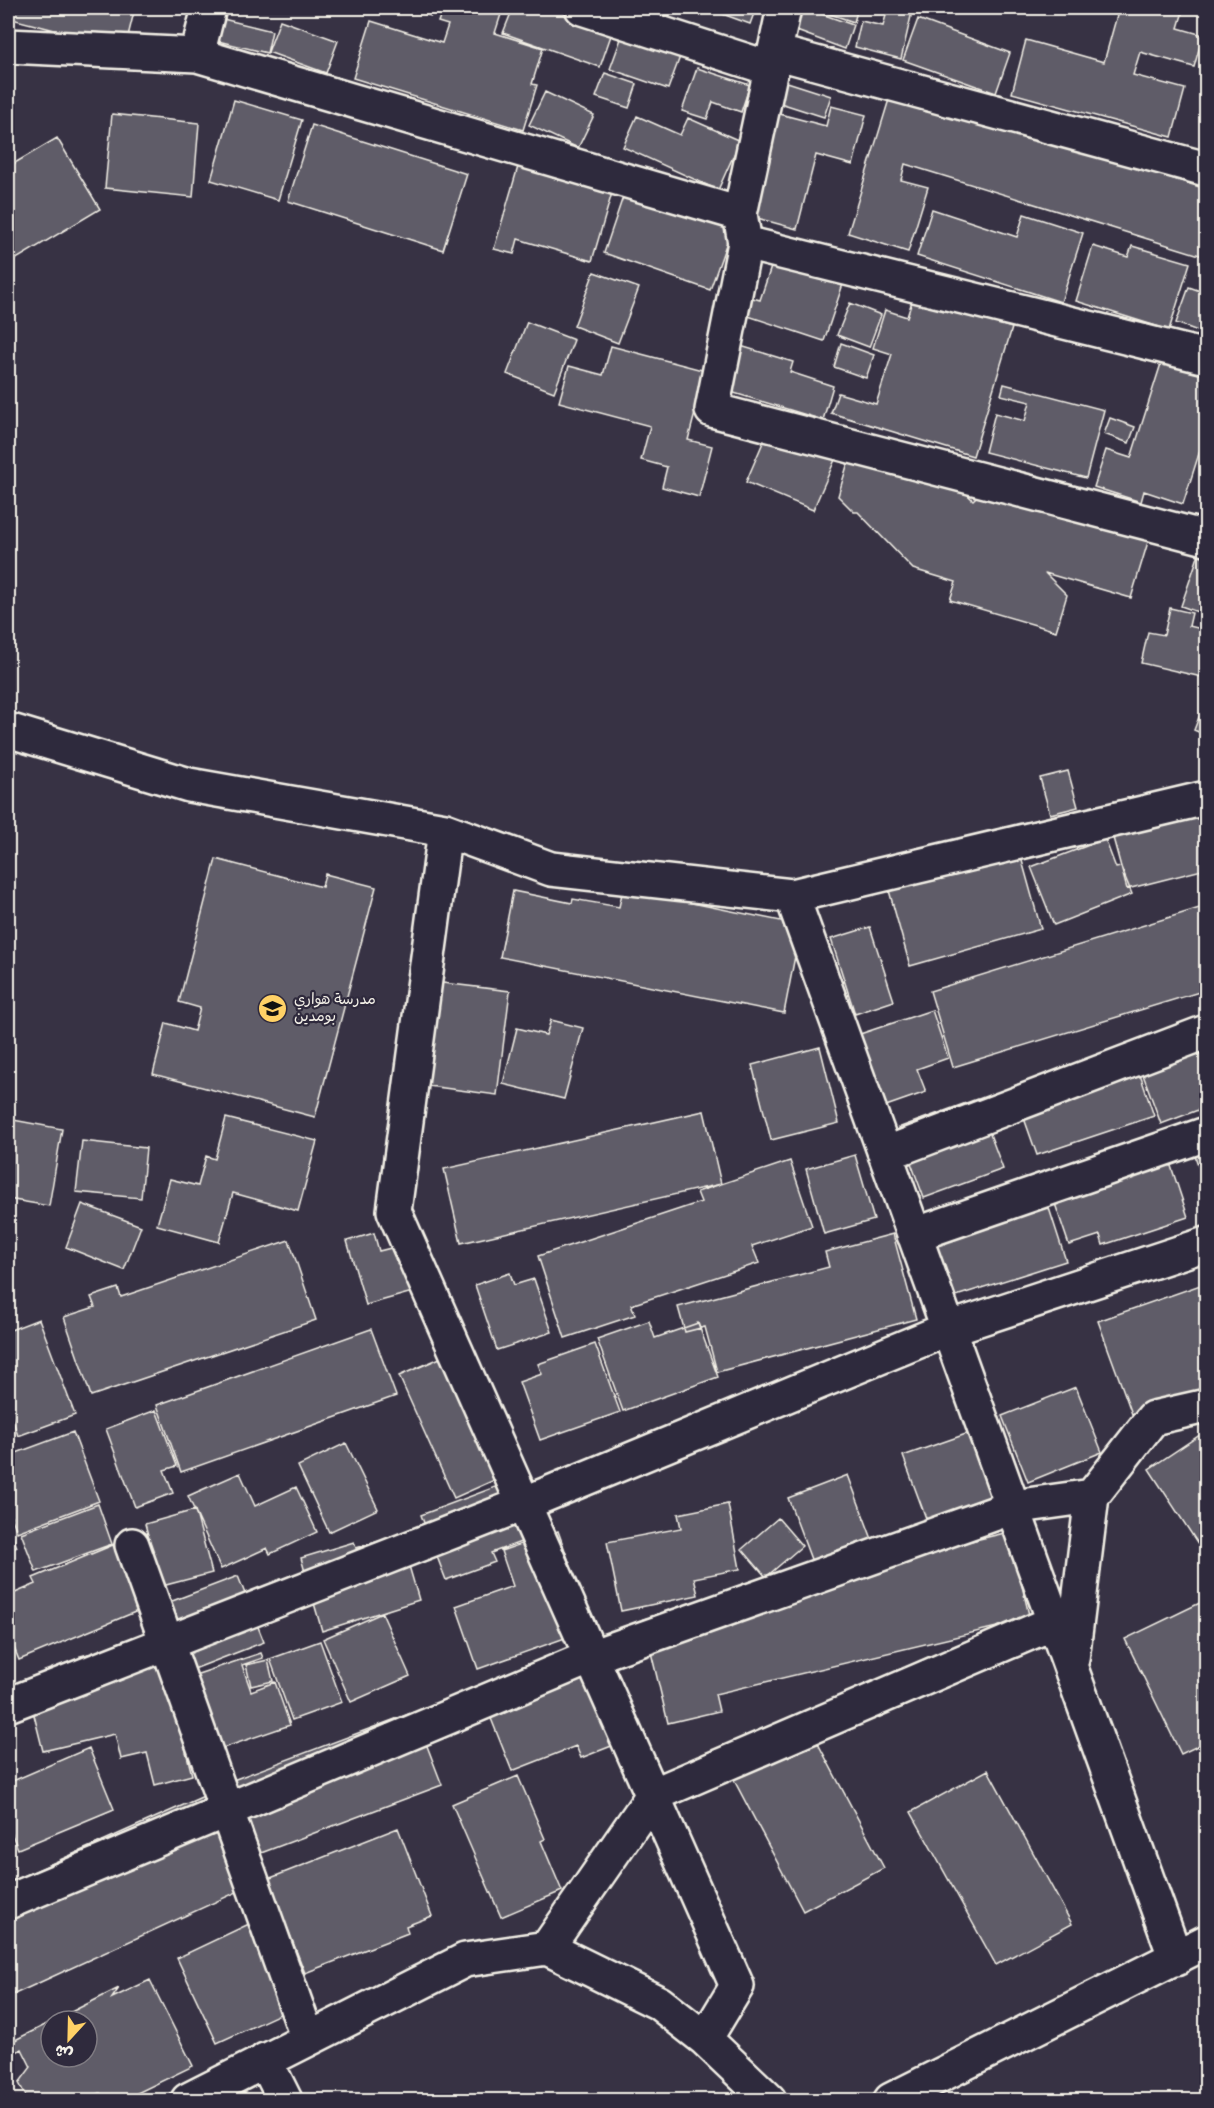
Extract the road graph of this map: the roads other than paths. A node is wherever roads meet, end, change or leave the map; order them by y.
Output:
1 (209, 8) edge
2 (582, 8) edge
3 (784, 8) edge
4 (8, 46) edge
5 (197, 55) junction
6 (773, 61) junction
7 (1206, 169) edge
8 (742, 228) junction
9 (1206, 357) edge
10 (1206, 538) edge
11 (8, 730) edge
12 (1206, 798) edge
13 (445, 830) junction
14 (792, 896) junction
15 (1206, 1032) edge
16 (1206, 1134) edge
17 (885, 1154) junction
18 (914, 1235) junction
19 (1206, 1244) edge
20 (948, 1329) junction
21 (1206, 1406) edge
22 (1092, 1496) junction
23 (523, 1504) junction
24 (1013, 1507) junction
25 (132, 1545) dead end
26 (1055, 1622) junction
27 (166, 1643) junction
28 (591, 1658) junction
29 (1071, 1667) junction
30 (8, 1705) edge
31 (652, 1795) junction
32 (226, 1810) junction
33 (8, 1902) edge
34 (1206, 1942) edge
35 (547, 1948) junction
36 (1176, 1959) junction
37 (308, 2039) junction
38 (705, 2039) junction
39 (265, 2060) junction
40 (188, 2100) edge
41 (285, 2100) edge
42 (769, 2100) edge
43 (891, 2100) edge

1 - 5 street
2 - 6 street
3 - 6 street
4 - 5 street
5 - 8 street
6 - 7 street
6 - 8 street
8 - 9 street
8 - 10 street
11 - 13 street
12 - 14 street
13 - 14 street
13 - 23 street
14 - 17 street
15 - 17 street
16 - 18 street
17 - 18 street
18 - 20 street
19 - 20 street
20 - 23 street
20 - 24 street
21 - 22 street
22 - 24 street
22 - 29 street
23 - 27 street
23 - 28 street
24 - 26 street
24 - 28 street
25 - 27 street
26 - 29 street
26 - 31 street
27 - 30 street
27 - 32 street
28 - 31 street
28 - 32 street
29 - 36 street
31 - 35 street
31 - 38 street
32 - 33 street
32 - 37 street
34 - 36 street
35 - 37 street
35 - 38 street
36 - 43 street
37 - 39 street
38 - 42 street
39 - 40 street
39 - 41 street

